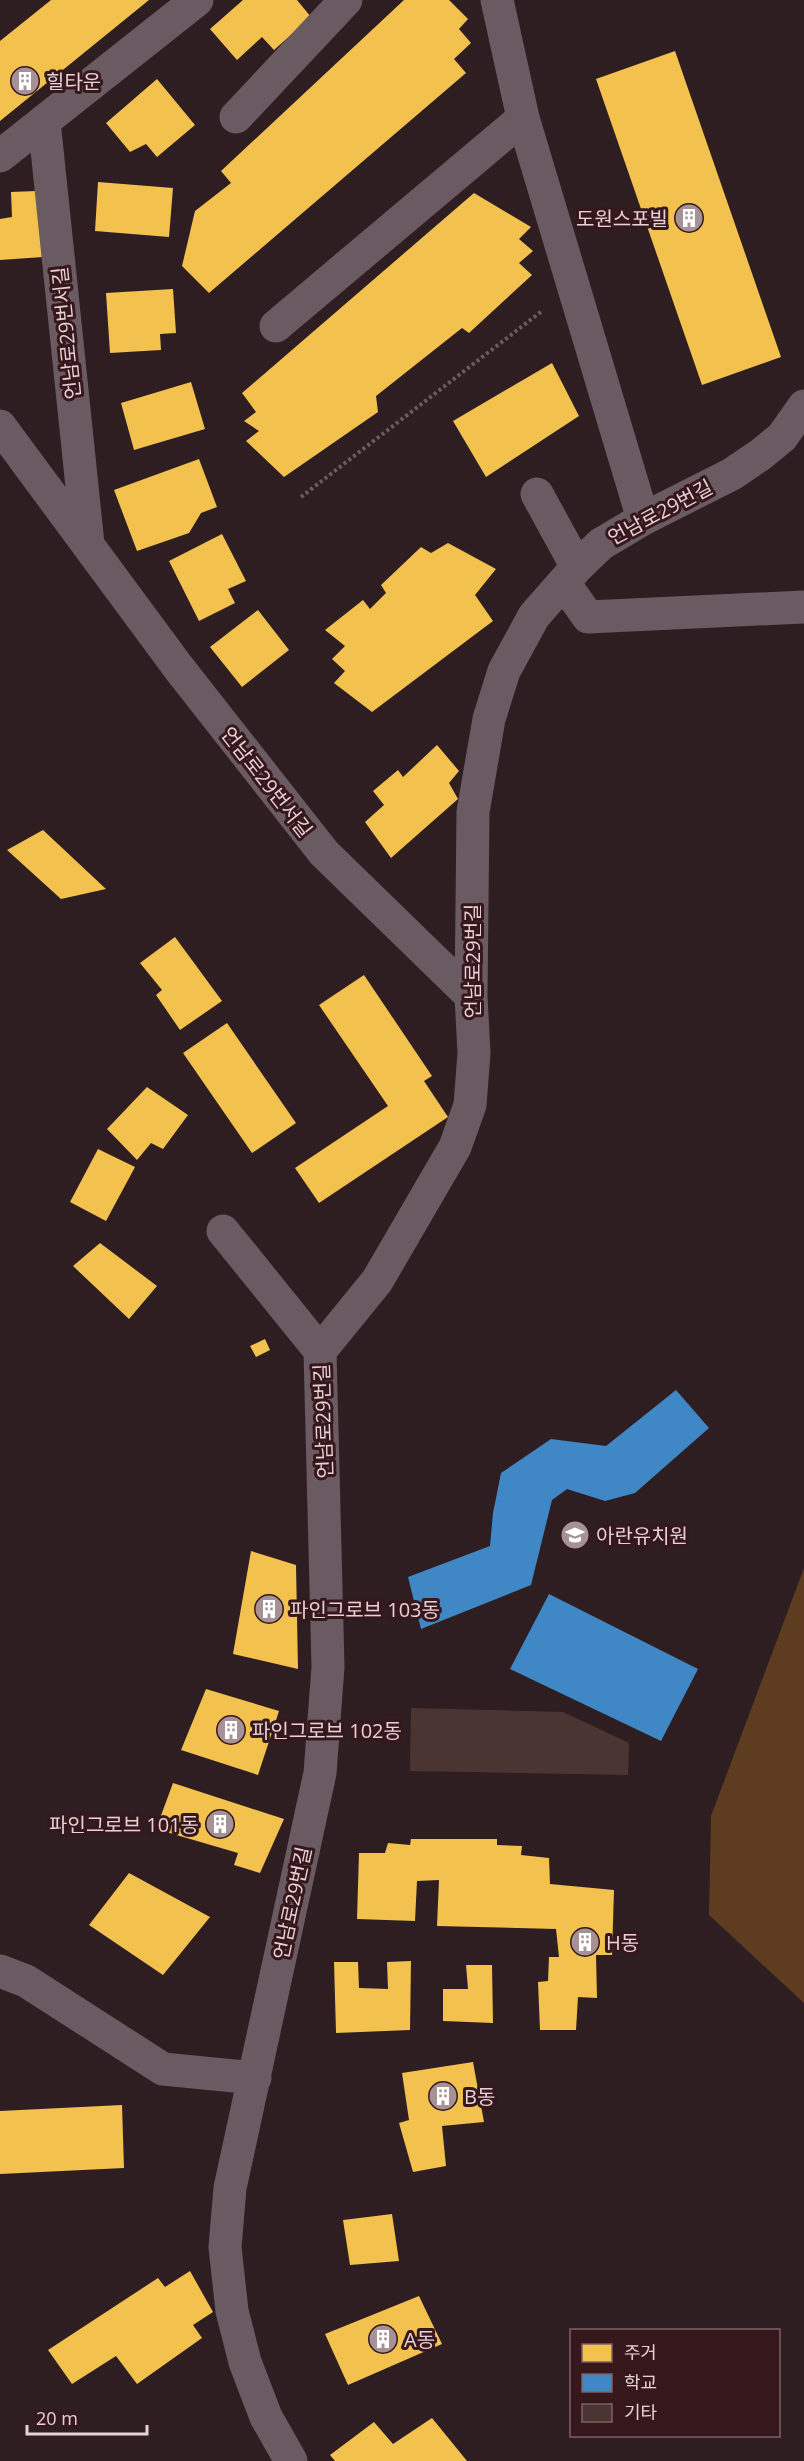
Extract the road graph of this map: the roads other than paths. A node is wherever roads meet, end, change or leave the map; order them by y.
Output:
1 (197, 0) edge
2 (346, 0) edge
3 (497, 0) edge
4 (236, 117) dead end
5 (523, 118) junction
6 (44, 121) junction
7 (0, 156) edge
8 (276, 326) dead end
9 (804, 406) edge
10 (0, 426) edge
11 (537, 494) dead end
12 (643, 519) junction
13 (88, 546) junction
14 (571, 575) junction
15 (804, 607) edge
16 (471, 996) junction
17 (223, 1231) dead end
18 (320, 1351) junction
19 (0, 1971) edge
20 (255, 2078) junction
21 (291, 2461) edge

1 - 6 street
2 - 4 street
3 - 5 street
5 - 8 street
5 - 12 street
6 - 7 street
6 - 13 street, 언남로29번서길
9 - 12 street, 언남로29번길
10 - 13 street, 언남로29번서길
11 - 14 street
12 - 14 street, 언남로29번길
13 - 16 street, 언남로29번서길
14 - 15 street
14 - 16 street, 언남로29번길
16 - 18 street, 언남로29번길
17 - 18 street
18 - 20 street, 언남로29번길
19 - 20 street
20 - 21 street, 언남로29번길

